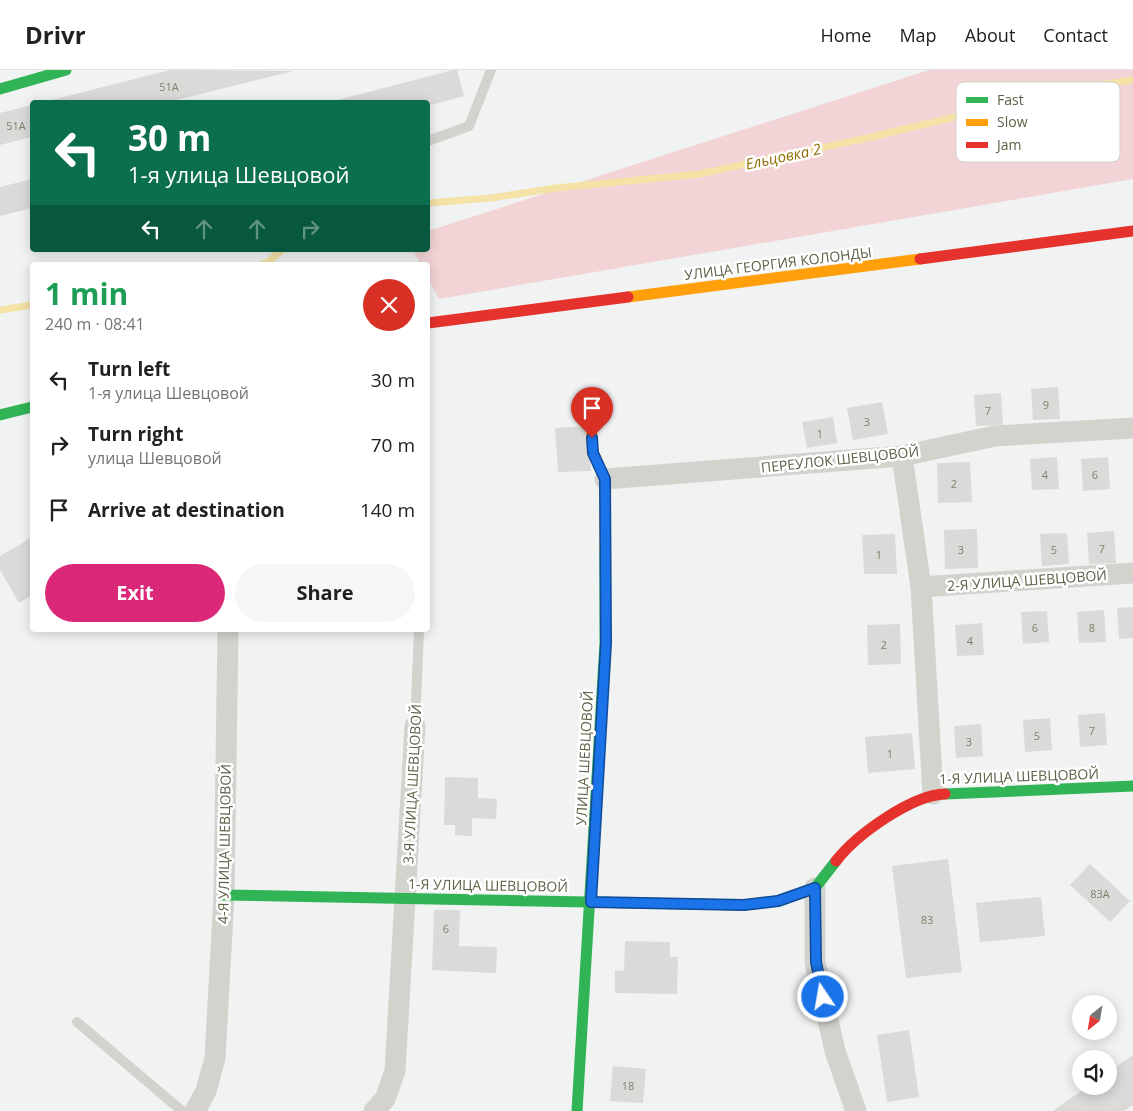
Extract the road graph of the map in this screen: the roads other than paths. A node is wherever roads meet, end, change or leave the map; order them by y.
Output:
1 (66, 70) edge
2 (491, 70) edge
3 (0, 89) edge
4 (430, 140) edge
5 (1133, 231) edge
6 (430, 323) edge
7 (30, 408) edge
8 (590, 408) dead end
9 (0, 415) edge
10 (1133, 428) edge
11 (902, 456) junction
12 (605, 479) junction
13 (1133, 573) edge
14 (921, 587) junction
15 (228, 632) edge
16 (419, 632) edge
17 (415, 726) joint
18 (1133, 786) edge
19 (933, 794) junction
20 (815, 888) junction
21 (224, 896) junction
22 (406, 898) junction
23 (591, 902) junction
24 (77, 1022) dead end
25 (182, 1111) edge
26 (194, 1111) edge
27 (374, 1111) edge
28 (577, 1111) edge
29 (856, 1111) edge

1 - 3 street
2 - 4 lane
5 - 6 street, УЛИЦА ГЕОРГИЯ КОЛОНДЫ
7 - 9 street
8 - 12 street, УЛИЦА ШЕВЦОВОЙ
10 - 11 street, ПЕРЕУЛОК ШЕВЦОВОЙ
11 - 12 street, ПЕРЕУЛОК ШЕВЦОВОЙ
11 - 14 street
12 - 23 street, УЛИЦА ШЕВЦОВОЙ
13 - 14 street, 2-Я УЛИЦА ШЕВЦОВОЙ
14 - 19 street
15 - 21 street, 4-Я УЛИЦА ШЕВЦОВОЙ
16 - 17 lane, 3-Я УЛИЦА ШЕВЦОВОЙ
17 - 22 street, 3-Я УЛИЦА ШЕВЦОВОЙ
18 - 19 street, 1-Я УЛИЦА ШЕВЦОВОЙ
19 - 20 street, 1-Я УЛИЦА ШЕВЦОВОЙ
20 - 23 street, 1-Я УЛИЦА ШЕВЦОВОЙ
20 - 29 street
21 - 22 street, 1-Я УЛИЦА ШЕВЦОВОЙ
21 - 26 street, 4-Я УЛИЦА ШЕВЦОВОЙ
22 - 23 street, 1-Я УЛИЦА ШЕВЦОВОЙ
22 - 27 street, 3-Я УЛИЦА ШЕВЦОВОЙ
23 - 28 street, УЛИЦА ШЕВЦОВОЙ
24 - 25 lane

